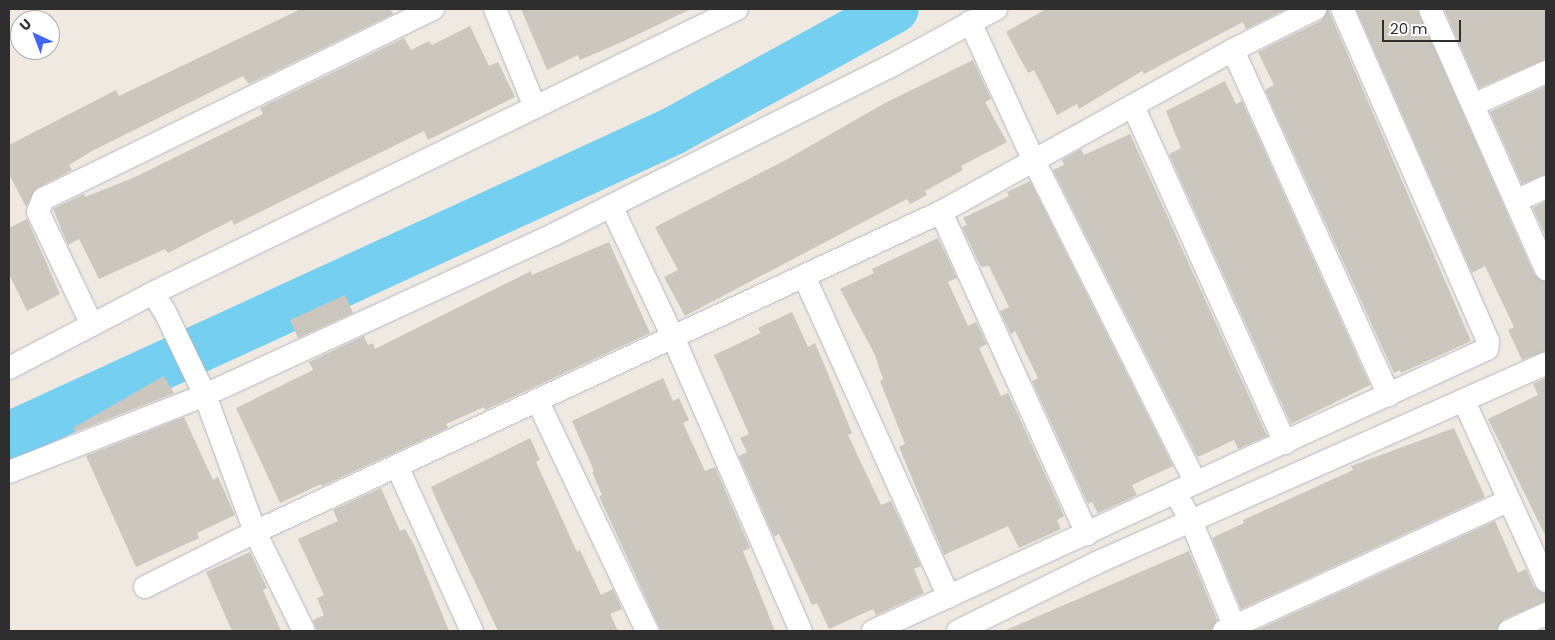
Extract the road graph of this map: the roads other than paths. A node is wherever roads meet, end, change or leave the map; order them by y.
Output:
1 (433, 9) edge
2 (495, 9) edge
3 (737, 9) edge
4 (996, 9) edge
5 (1315, 9) edge
6 (1342, 9) edge
7 (1430, 9) edge
8 (970, 22) junction
9 (1233, 50) junction
10 (1546, 72) edge
11 (1473, 105) junction
12 (1133, 106) junction
13 (535, 107) junction
14 (1034, 160) junction
15 (1546, 188) edge
16 (1516, 201) junction
17 (612, 206) junction
18 (941, 212) junction
19 (1546, 269) edge
20 (804, 276) junction
21 (153, 293) junction
22 (92, 325) junction
23 (673, 337) junction
24 (10, 363) edge
25 (1546, 364) edge
26 (205, 395) junction
27 (1389, 396) junction
28 (538, 400) junction
29 (1464, 401) junction
30 (1286, 443) junction
31 (397, 466) junction
32 (9, 472) edge
33 (1196, 483) junction
34 (1175, 492) junction
35 (1508, 501) junction
36 (1192, 523) junction
37 (255, 532) junction
38 (1087, 534) junction
39 (1546, 581) edge
40 (145, 587) dead end
41 (949, 597) junction
42 (1546, 614) edge
43 (1232, 630) edge
44 (304, 631) edge
45 (472, 631) edge
46 (647, 631) edge
47 (800, 631) edge
48 (873, 631) edge
49 (958, 631) edge
50 (1509, 631) edge

1 - 22 street
2 - 13 street
3 - 13 street
4 - 8 street
5 - 9 street
6 - 27 street
7 - 11 street
8 - 14 street
8 - 17 street
9 - 12 street
9 - 27 street
10 - 11 street
11 - 16 street
12 - 14 street
12 - 30 street
13 - 21 street
14 - 18 street
14 - 33 street
15 - 16 street
16 - 19 street
17 - 23 street
17 - 26 street
18 - 20 street
18 - 38 street
20 - 23 street
20 - 41 street
21 - 22 street
21 - 26 street
22 - 24 street
23 - 28 street
23 - 47 street
25 - 29 street
26 - 32 street
26 - 37 street
27 - 30 street
28 - 31 street
28 - 46 street
29 - 35 street
29 - 36 street
30 - 33 street
31 - 37 street
31 - 45 street
33 - 34 street
34 - 36 street
34 - 38 street
35 - 39 street
35 - 43 street
36 - 43 street
36 - 49 street
37 - 40 street
37 - 44 street
38 - 41 street
41 - 48 street
42 - 50 street

